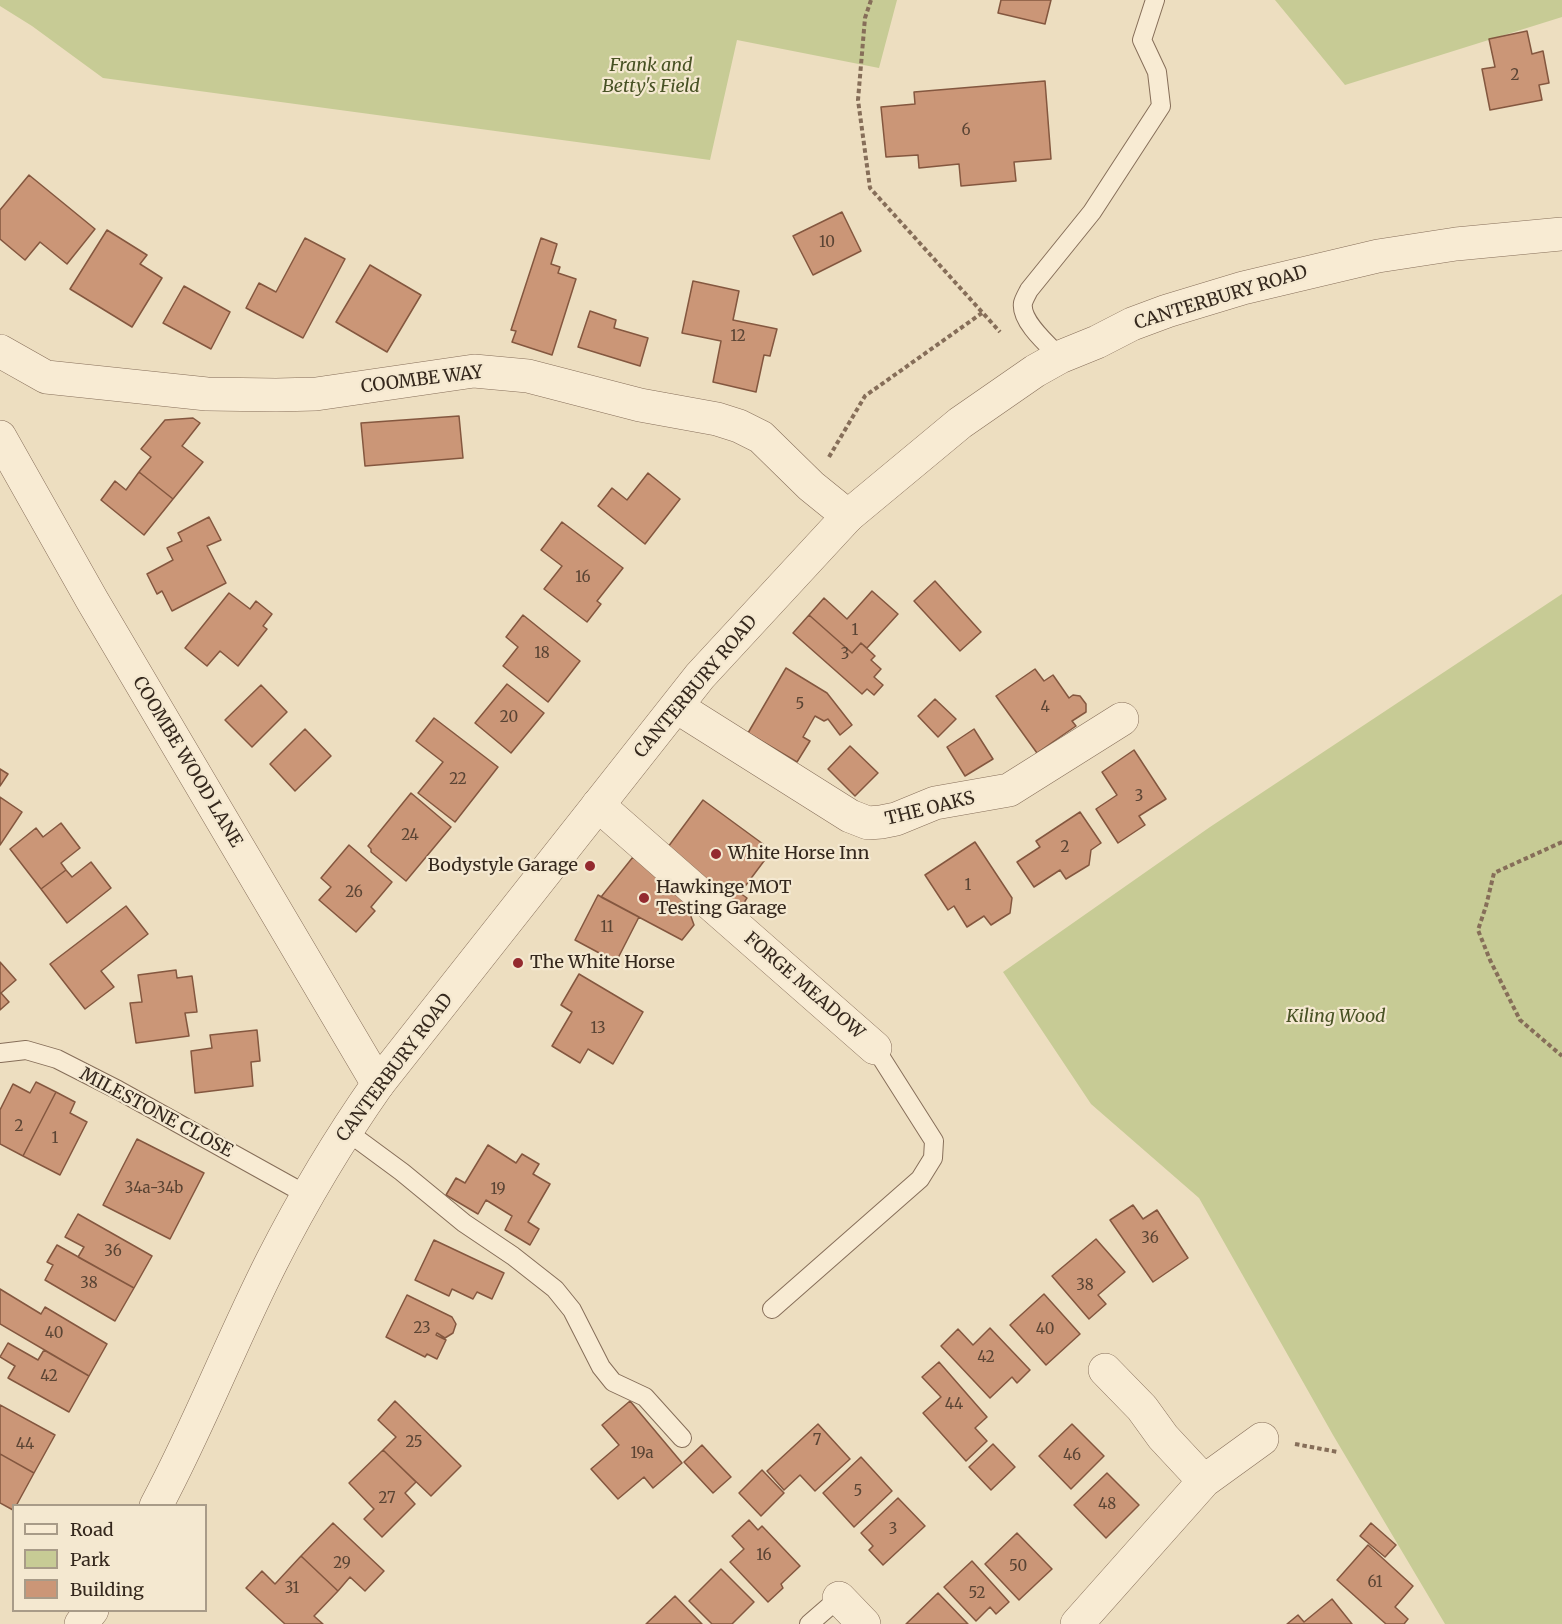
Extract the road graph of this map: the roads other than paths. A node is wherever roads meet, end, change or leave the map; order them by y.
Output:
1 (1155, 0) edge
2 (1548, 235) edge
3 (0, 351) edge
4 (1047, 364) junction
5 (0, 437) edge
6 (848, 516) junction
7 (677, 707) junction
8 (1122, 719) dead end
9 (598, 805) junction
10 (875, 1048) joint
11 (0, 1053) edge
12 (378, 1084) junction
13 (345, 1130) junction
14 (307, 1196) junction
15 (771, 1309) dead end
16 (1105, 1370) dead end
17 (682, 1438) dead end
18 (1262, 1439) road end
19 (1204, 1481) junction
20 (157, 1504) edge
21 (840, 1598) joint
22 (91, 1612) edge
23 (81, 1624) edge
24 (809, 1624) edge
25 (864, 1624) edge
26 (1077, 1624) edge

1 - 4 lane
2 - 4 street, CANTERBURY ROAD
3 - 6 street, COOMBE WAY
4 - 6 street, CANTERBURY ROAD
5 - 12 street, COOMBE WOOD LANE
6 - 7 street, CANTERBURY ROAD
7 - 8 street, THE OAKS
7 - 9 street, CANTERBURY ROAD
9 - 10 street, FORGE MEADOW
9 - 12 street, CANTERBURY ROAD
10 - 15 lane
11 - 14 lane, MILESTONE CLOSE
12 - 13 street, CANTERBURY ROAD
13 - 14 street, CANTERBURY ROAD
13 - 17 lane
14 - 20 street, CANTERBURY ROAD
16 - 19 street
18 - 19 street
19 - 26 street
21 - 24 lane
21 - 25 street
22 - 23 street

